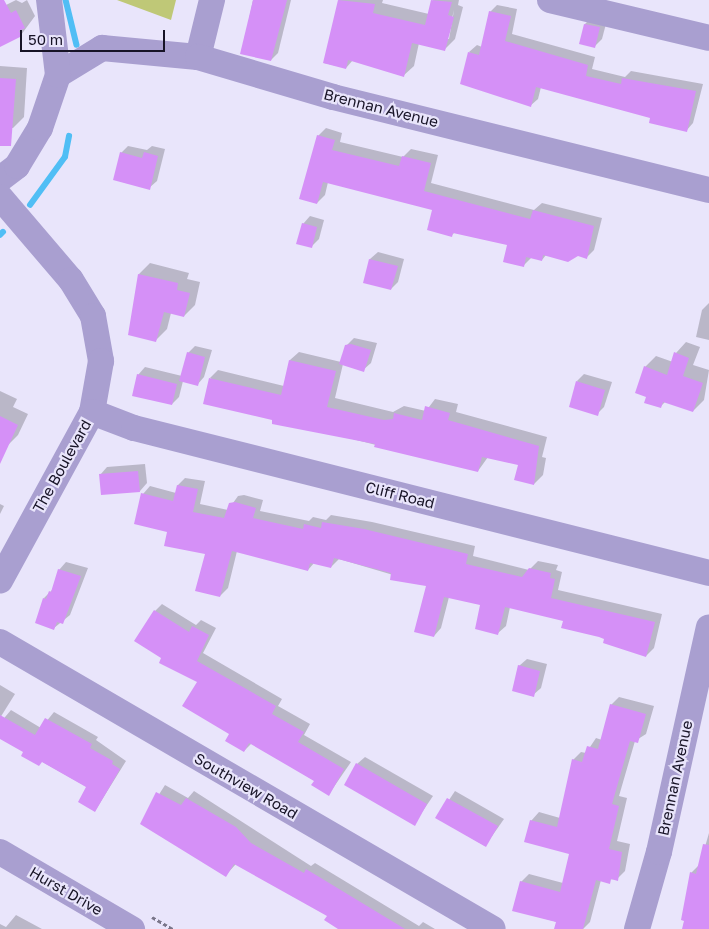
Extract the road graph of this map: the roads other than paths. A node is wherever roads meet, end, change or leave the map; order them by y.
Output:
1 (49, 0) edge
2 (212, 0) edge
3 (550, 0) edge
4 (709, 38) edge
5 (198, 57) junction
6 (58, 75) junction
7 (0, 179) edge
8 (708, 186) edge
9 (0, 197) edge
10 (92, 412) junction
11 (709, 573) edge
12 (0, 581) edge
13 (709, 626) edge
14 (0, 642) edge
15 (0, 852) edge
16 (132, 929) edge
17 (493, 929) edge
18 (637, 929) edge

1 - 6 street
2 - 5 street
3 - 4 street
5 - 6 street, Brennan Avenue
5 - 8 street, Brennan Avenue
6 - 7 street
9 - 10 street, The Boulevard
10 - 11 street, Cliff Road
10 - 12 street, The Boulevard
13 - 18 street, Brennan Avenue
14 - 17 street, Southview Road
15 - 16 street, Hurst Drive

